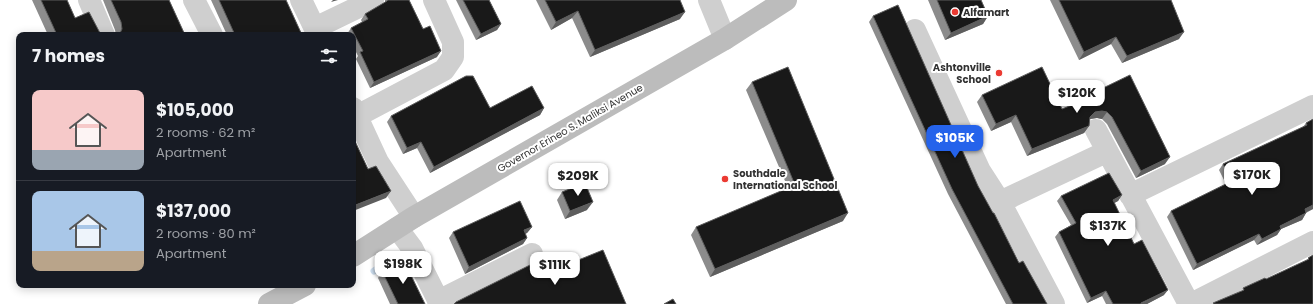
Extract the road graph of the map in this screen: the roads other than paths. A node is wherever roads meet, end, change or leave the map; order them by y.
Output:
1 (89, 0) edge
2 (194, 0) edge
3 (301, 0) edge
4 (373, 0) edge
5 (434, 0) edge
6 (709, 0) edge
7 (786, 0) edge
8 (915, 30) dead end
9 (103, 32) edge
10 (210, 32) edge
11 (316, 32) edge
12 (725, 39) junction
13 (1313, 106) edge
14 (356, 112) edge
15 (356, 114) edge
16 (1096, 130) dead end
17 (1106, 152) junction
18 (1130, 195) junction
19 (1000, 202) junction
20 (406, 223) junction
21 (1313, 242) edge
22 (356, 254) edge
23 (532, 254) dead end
24 (299, 288) edge
25 (439, 303) edge
26 (268, 304) edge
27 (1054, 304) edge
28 (1190, 304) edge

1 - 9 street
2 - 10 street
3 - 11 street
4 - 11 street
5 - 14 street
6 - 12 street
7 - 12 main road, Governor Erineo S. Maliksi Avenue
8 - 19 street
12 - 20 main road, Governor Erineo S. Maliksi Avenue
13 - 18 street
15 - 20 street
16 - 17 street
17 - 18 street
17 - 19 street
18 - 28 street
19 - 27 street
20 - 22 main road, Governor Erineo S. Maliksi Avenue
20 - 25 street
21 - 28 street
23 - 25 street
24 - 26 main road

